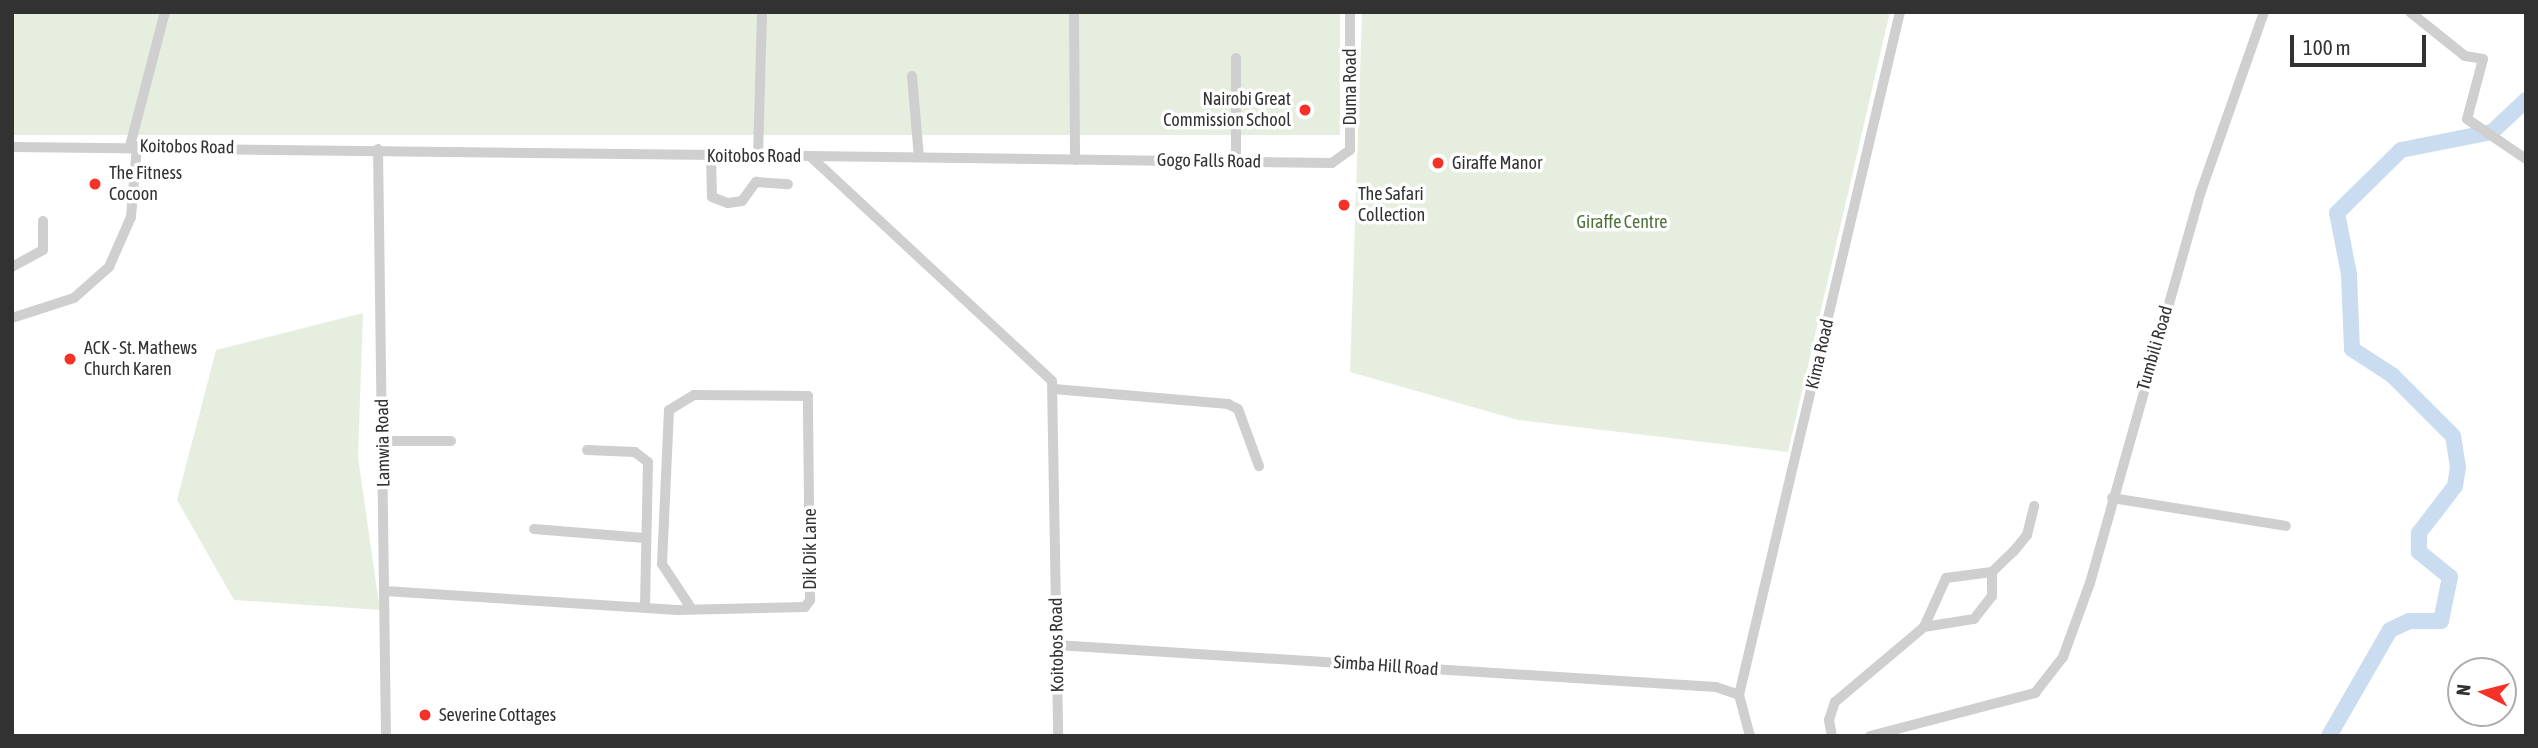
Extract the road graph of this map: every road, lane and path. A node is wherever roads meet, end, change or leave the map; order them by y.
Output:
1 (165, 12) edge
2 (762, 12) edge
3 (1074, 12) edge
4 (1350, 12) edge
5 (1900, 12) edge
6 (2264, 12) edge
7 (2410, 12) edge
8 (1236, 58) dead end
9 (912, 76) dead end
10 (134, 146) junction
11 (12, 147) edge
12 (378, 149) junction
13 (758, 156) junction
14 (810, 156) junction
15 (711, 157) junction
16 (919, 157) junction
17 (2526, 159) edge
18 (1075, 160) junction
19 (1343, 160) joint
20 (1236, 161) junction
21 (788, 184) dead end
22 (43, 221) dead end
23 (12, 267) edge
24 (12, 318) edge
25 (1054, 389) junction
26 (383, 441) junction
27 (451, 441) dead end
28 (587, 450) dead end
29 (1259, 466) dead end
30 (2112, 498) junction
31 (2034, 506) dead end
32 (2286, 526) dead end
33 (534, 529) dead end
34 (645, 538) junction
35 (1992, 572) junction
36 (385, 591) junction
37 (645, 607) junction
38 (691, 608) junction
39 (1924, 627) junction
40 (1056, 645) junction
41 (1739, 695) junction
42 (386, 736) edge
43 (1058, 736) edge
44 (1750, 736) edge
45 (1832, 736) edge
46 (1870, 736) edge

1 - 10 street
2 - 13 street
3 - 18 street
4 - 19 street, Duma Road
5 - 41 street, Kima Road
6 - 30 street, Tumbili Road
7 - 17 street
8 - 20 street
9 - 16 street
10 - 11 street, Koitobos Road
10 - 12 street, Koitobos Road
10 - 24 street
12 - 15 street, Koitobos Road
12 - 26 street, Lamwia Road
13 - 14 street, Koitobos Road
13 - 15 street, Koitobos Road
14 - 16 street, Gogo Falls Road
14 - 25 street, Koitobos Road
15 - 21 street
16 - 18 street, Gogo Falls Road
18 - 20 street, Gogo Falls Road
19 - 20 street, Gogo Falls Road
22 - 23 street
25 - 29 street
25 - 40 street, Koitobos Road
26 - 27 street
26 - 36 street, Lamwia Road
28 - 34 street
30 - 32 street
30 - 46 street, Tumbili Road
31 - 35 street
33 - 34 street
34 - 37 street
35 - 39 street
35 - 39 street
36 - 37 street, Dik Dik Lane
36 - 42 street, Lamwia Road
37 - 38 street, Dik Dik Lane
38 - 38 street, Dik Dik Lane
39 - 45 street
40 - 41 street, Simba Hill Road
40 - 43 street, Koitobos Road
41 - 44 street

